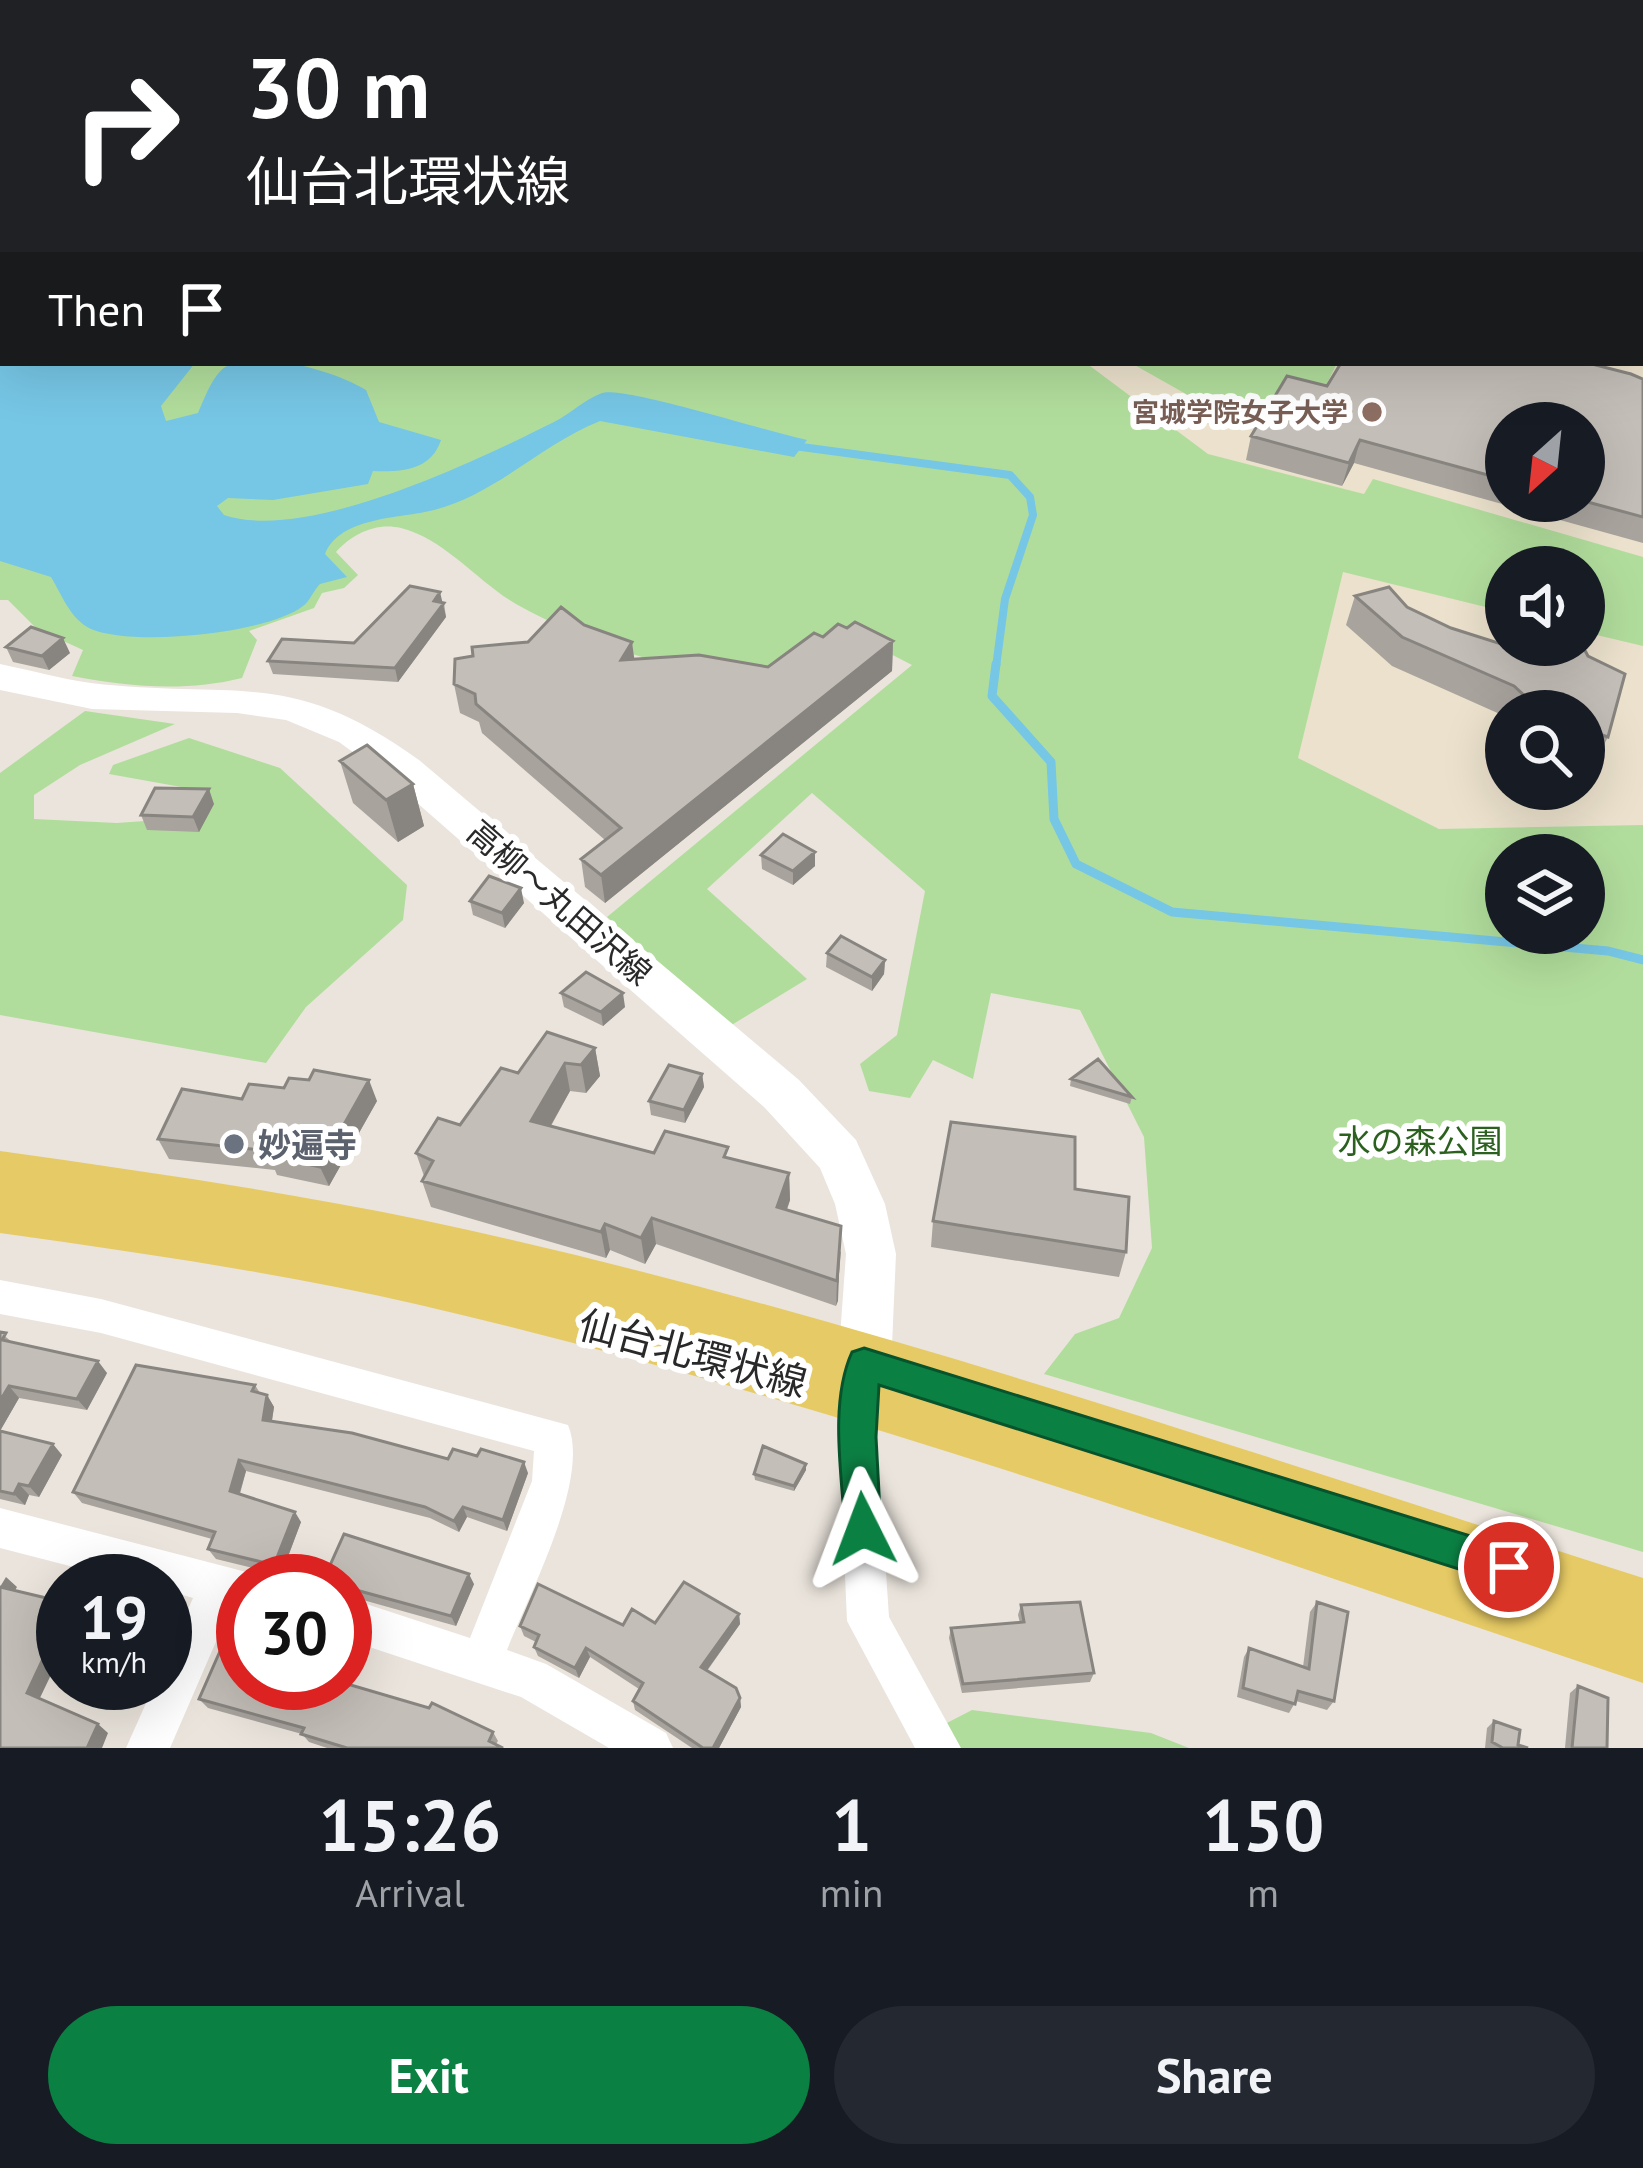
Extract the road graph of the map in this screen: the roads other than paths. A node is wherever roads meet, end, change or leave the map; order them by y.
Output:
1 (0, 677) edge
2 (0, 1174) edge
3 (0, 1210) edge
4 (0, 1297) edge
5 (863, 1382) junction
6 (0, 1528) edge
7 (216, 1583) edge
8 (1643, 1609) edge
9 (216, 1618) edge
10 (372, 1626) edge
11 (1643, 1651) edge
12 (482, 1660) junction
13 (148, 1748) edge
14 (651, 1748) edge
15 (939, 1748) edge

1 - 5 street, 高柳～丸田沢線
2 - 5 main road, 仙台北環状線
3 - 5 main road, 仙台北環状線
4 - 12 street
5 - 8 main road, 仙台北環状線
5 - 11 main road, 仙台北環状線
5 - 15 street
6 - 7 street
9 - 13 street
10 - 12 street
12 - 14 street

